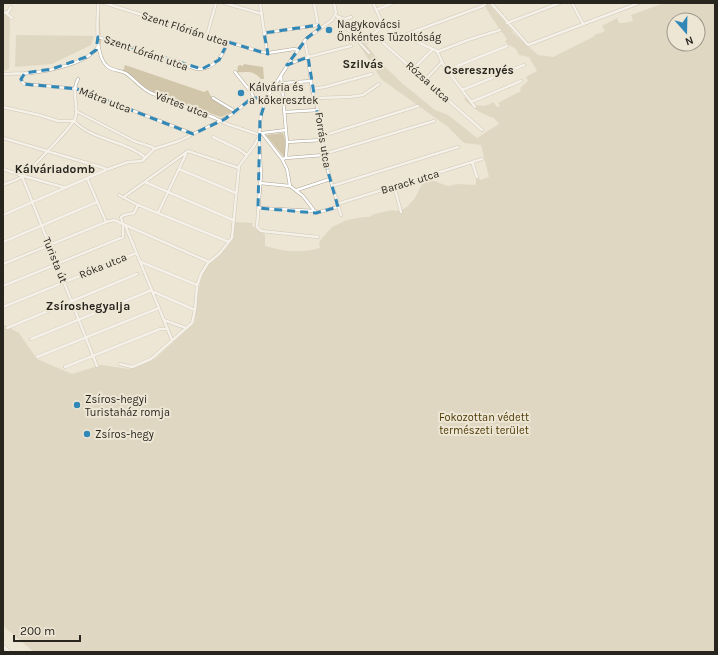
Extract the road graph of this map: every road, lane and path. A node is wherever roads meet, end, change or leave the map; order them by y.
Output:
1 (98, 3) edge
2 (104, 3) edge
3 (216, 3) edge
4 (224, 3) edge
5 (260, 3) edge
6 (314, 3) edge
7 (334, 3) edge
8 (373, 3) edge
9 (393, 3) edge
10 (486, 3) edge
11 (491, 3) edge
12 (560, 3) edge
13 (572, 3) edge
14 (639, 3) edge
15 (11, 7) dead end
16 (376, 10) junction
17 (4, 13) edge
18 (336, 13) junction
19 (262, 14) junction
20 (351, 17) dead end
21 (12, 18) dead end
22 (507, 23) junction
23 (583, 24) junction
24 (318, 25) junction
25 (383, 26) junction
26 (320, 28) junction
27 (500, 30) dead end
28 (264, 33) junction
29 (373, 34) junction
30 (207, 35) junction
31 (402, 36) junction
32 (98, 37) junction
33 (305, 41) junction
34 (228, 42) junction
35 (367, 42) dead end
36 (99, 46) junction
37 (351, 46) dead end
38 (507, 46) dead end
39 (433, 49) junction
40 (298, 50) junction
41 (437, 52) junction
42 (266, 53) junction
43 (369, 53) dead end
44 (308, 57) junction
45 (442, 62) junction
46 (289, 63) junction
47 (524, 65) dead end
48 (413, 69) junction
49 (447, 70) junction
50 (235, 72) dead end
51 (25, 73) junction
52 (3, 74) edge
53 (281, 74) junction
54 (372, 74) dead end
55 (78, 79) dead end
56 (425, 80) junction
57 (311, 81) junction
58 (521, 81) dead end
59 (283, 84) junction
60 (379, 84) dead end
61 (74, 88) junction
62 (312, 89) junction
63 (462, 90) junction
64 (213, 98) dead end
65 (253, 98) junction
66 (314, 98) junction
67 (266, 99) junction
68 (470, 102) junction
69 (418, 106) dead end
70 (3, 107) edge
71 (475, 107) dead end
72 (318, 110) junction
73 (76, 111) junction
74 (236, 112) junction
75 (285, 112) junction
76 (222, 120) junction
77 (74, 121) junction
78 (434, 121) dead end
79 (286, 130) junction
80 (482, 130) dead end
81 (193, 134) junction
82 (260, 134) junction
83 (213, 137) dead end
84 (3, 138) edge
85 (322, 138) junction
86 (287, 142) junction
87 (458, 147) dead end
88 (154, 149) junction
89 (46, 151) junction
90 (188, 151) junction
91 (324, 154) junction
92 (247, 155) junction
93 (146, 158) junction
94 (286, 158) junction
95 (282, 159) junction
96 (482, 159) dead end
97 (472, 162) junction
98 (239, 168) junction
99 (3, 169) edge
100 (179, 169) junction
101 (106, 170) junction
102 (22, 176) junction
103 (477, 176) dead end
104 (87, 178) junction
105 (330, 179) junction
106 (145, 182) junction
107 (260, 183) junction
108 (3, 185) edge
109 (290, 186) junction
110 (332, 186) junction
111 (394, 186) junction
112 (66, 188) junction
113 (297, 190) junction
114 (168, 193) junction
115 (236, 194) junction
116 (119, 196) dead end
117 (125, 198) junction
118 (97, 202) junction
119 (32, 203) junction
120 (138, 205) junction
121 (338, 205) junction
122 (258, 208) junction
123 (316, 212) junction
124 (401, 212) dead end
125 (158, 213) junction
126 (3, 215) edge
127 (341, 215) dead end
128 (233, 220) junction
129 (106, 222) junction
130 (41, 226) junction
131 (124, 226) junction
132 (318, 237) dead end
133 (3, 242) edge
134 (229, 242) junction
135 (49, 246) junction
136 (136, 253) junction
137 (140, 261) junction
138 (209, 262) junction
139 (56, 263) junction
140 (3, 264) edge
141 (137, 274) dead end
142 (63, 282) junction
143 (197, 285) junction
144 (3, 286) edge
145 (152, 291) junction
146 (71, 301) junction
147 (3, 307) edge
148 (159, 308) junction
149 (195, 310) junction
150 (78, 319) junction
151 (164, 320) junction
152 (7, 328) dead end
153 (167, 328) junction
154 (186, 328) junction
155 (85, 337) junction
156 (31, 339) dead end
157 (171, 341) junction
158 (93, 356) junction
159 (37, 357) dead end
160 (120, 364) dead end
161 (97, 366) dead end
162 (65, 367) dead end
163 (3, 646) edge
164 (10, 652) edge

1 - 32 street, Vértes utca
2 - 30 street, Szent Flórián utca
3 - 30 street
4 - 19 street
5 - 19 street
6 - 24 street
7 - 18 street
8 - 16 street
9 - 16 street
10 - 31 street
11 - 22 street
12 - 22 street
13 - 23 street
14 - 23 street
15 - 17 street
16 - 25 street
17 - 21 street
18 - 20 street
18 - 26 street
18 - 43 street
19 - 28 street
22 - 23 street
24 - 26 street
24 - 28 street
25 - 29 street
25 - 31 street
26 - 33 street
27 - 41 street
28 - 42 street
29 - 35 street
29 - 48 street, Rózsa utca
30 - 34 street, Szent Flórián utca
31 - 39 street
32 - 34 street, Szent Lóránt utca
32 - 36 street, Vértes utca
33 - 40 street
33 - 44 street, Forrás utca
34 - 42 street, Szent Flórián utca
36 - 51 street
36 - 76 street, Vértes utca
37 - 44 street
38 - 49 street
39 - 41 street
39 - 48 street
40 - 42 street
40 - 46 street
41 - 45 street
44 - 46 street
44 - 57 street, Forrás utca
45 - 49 street
45 - 56 street
46 - 53 street
47 - 63 street
48 - 56 street, Rózsa utca
49 - 63 street
50 - 65 street
51 - 52 street
51 - 61 street, Mátra utca
53 - 59 street
53 - 67 street
54 - 62 street
55 - 61 street
56 - 80 street, Rózsa utca
57 - 59 street
57 - 62 street, Forrás utca
58 - 68 street
59 - 75 street
60 - 66 street
61 - 73 street
61 - 81 street, Mátra utca
62 - 66 street, Forrás utca
63 - 68 street
64 - 74 street
65 - 67 street
65 - 74 street
66 - 72 street, Forrás utca
67 - 82 street
68 - 71 street
69 - 85 street
70 - 77 street
72 - 75 street
72 - 85 street, Forrás utca
73 - 77 street
73 - 88 street
74 - 76 street
75 - 79 street
76 - 81 street
76 - 82 street, Vértes utca
77 - 89 street
77 - 93 street
78 - 91 street
79 - 82 street
79 - 86 street
81 - 88 street
82 - 92 street
82 - 95 street
82 - 107 street
83 - 92 street
84 - 89 street
85 - 86 street
85 - 91 street, Forrás utca
86 - 94 street
87 - 110 street
88 - 93 street
89 - 101 street
89 - 102 street
90 - 98 street
90 - 100 street
90 - 106 street
91 - 94 street
91 - 105 street, Forrás utca
92 - 98 street
93 - 101 street
94 - 95 street
95 - 109 street
96 - 97 street, Barack utca
97 - 103 street
97 - 111 street, Barack utca
98 - 115 street
99 - 102 street
100 - 114 street
100 - 115 street
101 - 104 street
102 - 108 street
102 - 112 street
102 - 119 street, Turista út
104 - 112 street
104 - 118 street
105 - 110 street, Forrás utca
105 - 113 street
106 - 114 street
106 - 117 street
107 - 109 street
107 - 122 street
109 - 113 street
110 - 121 street, Forrás utca
111 - 121 street, Barack utca
111 - 124 street
112 - 119 street
113 - 123 street
114 - 125 street
114 - 128 street
115 - 128 street
116 - 117 street
117 - 120 street
118 - 129 street
118 - 130 street
119 - 126 street
119 - 130 street, Turista út
120 - 125 street
120 - 131 street
121 - 123 street, Barack utca
121 - 127 street, Forrás utca
122 - 123 street, Barack utca
122 - 132 street
125 - 134 street
128 - 134 street
129 - 131 street
129 - 135 street
130 - 133 street
130 - 135 street, Turista út
131 - 136 street
131 - 138 street
131 - 139 street
134 - 138 street
135 - 139 street, Turista út
135 - 140 street
136 - 137 street
136 - 142 street, Róka utca
137 - 143 street
137 - 145 street
138 - 143 street
139 - 142 street, Turista út
139 - 144 street
141 - 146 street
142 - 146 street, Turista út
142 - 147 street, Róka utca
143 - 149 street
145 - 148 street
145 - 149 street
145 - 150 street
146 - 150 street, Turista út
146 - 152 street
148 - 151 street
148 - 155 street
149 - 154 street
150 - 155 street, Turista út
150 - 156 street
151 - 153 street
151 - 154 street
153 - 157 street
153 - 158 street
154 - 157 street
155 - 158 street, Turista út
155 - 159 street
157 - 160 street
158 - 161 street, Turista út
158 - 162 street
163 - 164 street

